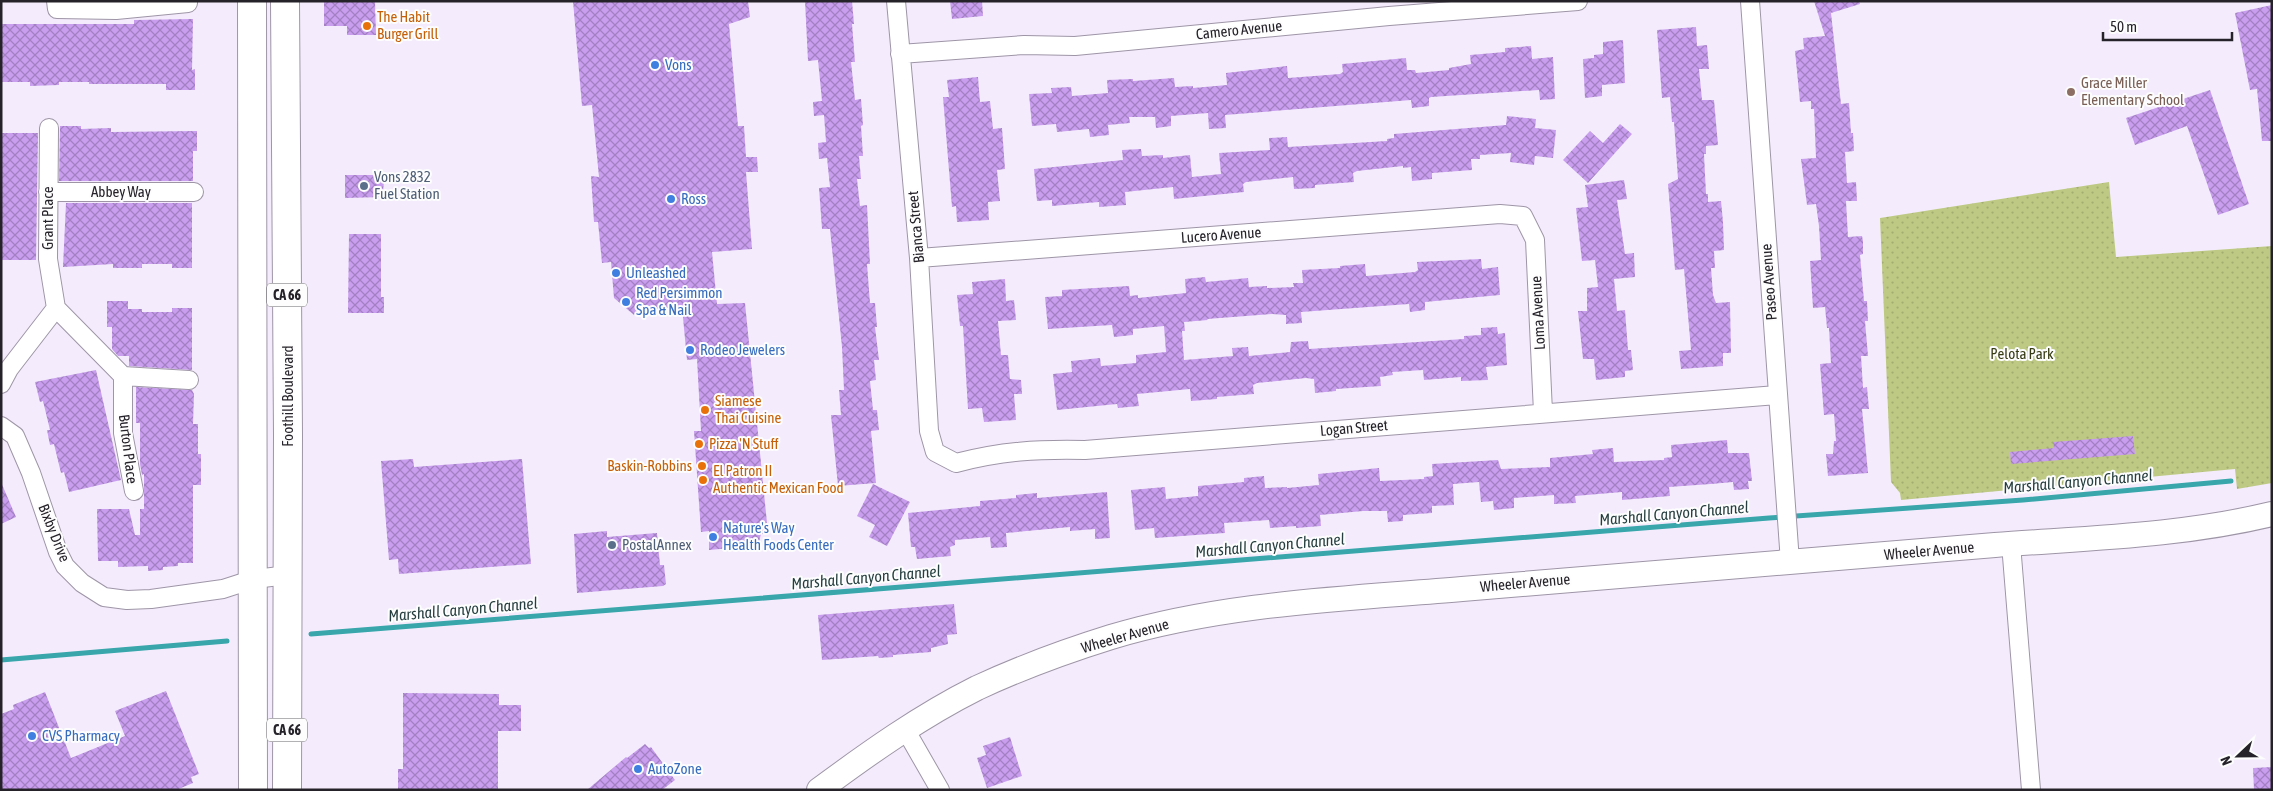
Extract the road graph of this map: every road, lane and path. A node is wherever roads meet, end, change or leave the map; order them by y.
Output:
1 (252, 1) edge
2 (285, 1) edge
3 (896, 1) edge
4 (1578, 1) edge
5 (1750, 1) edge
6 (188, 3) dead end
7 (56, 5) edge
8 (1388, 8) edge
9 (900, 54) junction
10 (49, 128) dead end
11 (48, 192) junction
12 (194, 192) dead end
13 (1523, 216) joint
14 (919, 258) junction
15 (56, 308) junction
16 (123, 376) junction
17 (189, 380) dead end
18 (1, 384) edge
19 (1777, 395) junction
20 (1543, 412) junction
21 (1, 426) edge
22 (935, 452) joint
23 (134, 491) dead end
24 (2272, 514) edge
25 (2011, 544) junction
26 (1790, 562) junction
27 (288, 575) junction
28 (254, 579) junction
29 (905, 729) junction
30 (253, 790) edge
31 (287, 790) edge
32 (819, 790) edge
33 (940, 790) edge
34 (2031, 790) edge

1 - 28 main road, CA 66
2 - 27 main road, Foothill Boulevard / CA 66
3 - 9 street, Bianca Street
4 - 8 street, Camero Avenue
5 - 19 street, Paseo Avenue
6 - 7 street
8 - 9 street, Camero Avenue
9 - 14 street, Bianca Street
10 - 11 street, Grant Place
11 - 12 street, Abbey Way
11 - 15 street, Grant Place
13 - 14 street, Lucero Avenue
13 - 20 street, Loma Avenue
14 - 22 street, Bianca Street
15 - 16 street
15 - 18 street
16 - 17 street
16 - 23 street, Burton Place
19 - 20 street, Logan Street
19 - 26 street, Paseo Avenue
20 - 22 street, Logan Street
21 - 28 street, Bixby Drive
24 - 25 main road, Wheeler Avenue
25 - 26 main road, Wheeler Avenue
25 - 34 street
26 - 29 main road, Wheeler Avenue
27 - 28 street, Bixby Drive
27 - 31 main road, Foothill Boulevard / CA 66
28 - 30 main road, CA 66
29 - 32 main road, Wheeler Avenue
29 - 33 street

